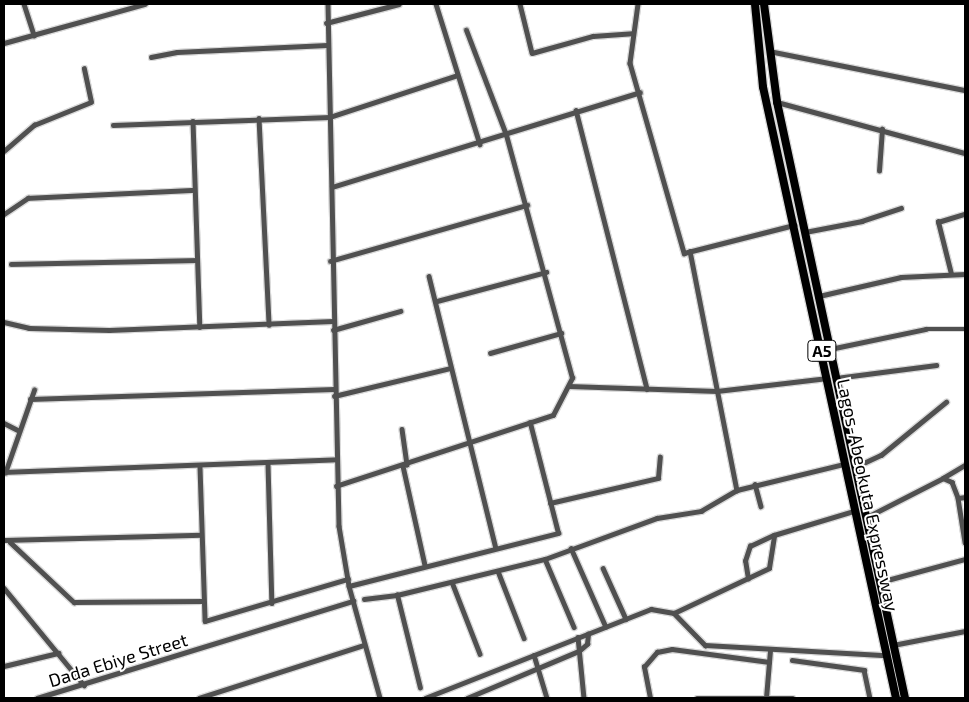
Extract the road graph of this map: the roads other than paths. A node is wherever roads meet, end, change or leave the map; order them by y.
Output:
1 (24, 4) edge
2 (145, 4) edge
3 (328, 4) edge
4 (399, 4) edge
5 (436, 4) edge
6 (520, 4) edge
7 (638, 4) edge
8 (755, 4) edge
9 (764, 4) edge
10 (326, 23) junction
11 (466, 30) dead end
12 (632, 33) junction
13 (34, 34) junction
14 (4, 43) edge
15 (327, 45) junction
16 (768, 50) junction
17 (151, 58) dead end
18 (84, 69) dead end
19 (456, 76) junction
20 (965, 90) edge
21 (640, 92) junction
22 (777, 102) junction
23 (576, 110) junction
24 (330, 117) junction
25 (259, 118) junction
26 (193, 121) junction
27 (112, 125) dead end
28 (882, 129) junction
29 (506, 135) junction
30 (480, 144) junction
31 (4, 151) edge
32 (965, 153) edge
33 (879, 171) dead end
34 (332, 187) junction
35 (194, 190) junction
36 (528, 205) junction
37 (901, 208) dead end
38 (4, 214) edge
39 (965, 214) edge
40 (794, 225) junction
41 (805, 232) junction
42 (690, 251) junction
43 (196, 260) junction
44 (330, 261) junction
45 (11, 264) dead end
46 (546, 272) junction
47 (951, 274) junction
48 (965, 274) edge
49 (429, 276) dead end
50 (820, 296) junction
51 (437, 301) junction
52 (400, 311) dead end
53 (333, 321) junction
54 (4, 322) edge
55 (269, 325) junction
56 (200, 326) junction
57 (965, 329) edge
58 (333, 330) junction
59 (561, 333) junction
60 (830, 349) junction
61 (490, 353) dead end
62 (936, 365) dead end
63 (451, 368) junction
64 (827, 378) junction
65 (836, 378) junction
66 (570, 386) junction
67 (334, 389) junction
68 (647, 389) junction
69 (34, 390) dead end
70 (717, 391) junction
71 (334, 396) junction
72 (30, 399) junction
73 (946, 402) dead end
74 (4, 423) edge
75 (530, 423) junction
76 (402, 429) dead end
77 (18, 430) junction
78 (470, 443) junction
79 (660, 457) dead end
80 (336, 459) junction
81 (268, 464) junction
82 (844, 464) junction
83 (965, 465) edge
84 (200, 466) junction
85 (405, 466) junction
86 (855, 467) junction
87 (4, 473) edge
88 (943, 478) junction
89 (755, 484) junction
90 (336, 486) junction
91 (737, 490) junction
92 (965, 497) edge
93 (958, 498) junction
94 (550, 503) junction
95 (761, 506) dead end
96 (854, 511) junction
97 (864, 519) junction
98 (201, 535) junction
99 (774, 535) junction
100 (4, 540) edge
101 (10, 542) junction
102 (965, 542) edge
103 (496, 548) junction
104 (571, 548) junction
105 (544, 559) junction
106 (965, 559) edge
107 (425, 565) junction
108 (603, 568) dead end
109 (498, 571) junction
110 (348, 579) junction
111 (748, 579) junction
112 (452, 582) junction
113 (880, 582) junction
114 (350, 586) junction
115 (4, 588) edge
116 (397, 595) junction
117 (364, 599) dead end
118 (202, 601) junction
119 (353, 601) junction
120 (272, 602) junction
121 (674, 613) junction
122 (626, 619) junction
123 (574, 627) dead end
124 (606, 627) junction
125 (965, 632) edge
126 (588, 634) junction
127 (578, 637) junction
128 (524, 638) dead end
129 (364, 645) junction
130 (893, 645) junction
131 (770, 650) junction
132 (578, 651) junction
133 (58, 653) junction
134 (480, 654) dead end
135 (534, 655) junction
136 (886, 655) junction
137 (792, 660) dead end
138 (769, 662) junction
139 (4, 666) edge
140 (541, 669) junction
141 (84, 685) junction
142 (420, 688) dead end
143 (766, 697) edge
144 (37, 698) edge
145 (198, 698) edge
146 (380, 698) edge
147 (426, 698) edge
148 (467, 698) edge
149 (547, 698) edge
150 (584, 698) edge
151 (650, 698) edge
152 (697, 698) edge
153 (793, 698) edge
154 (870, 698) edge
155 (896, 698) edge
156 (905, 698) edge

1 - 13 street
2 - 13 street
3 - 10 street
4 - 10 street
5 - 19 street
6 - 12 street
7 - 12 street
8 - 40 highway, Lagos-Abeokuta Expressway / A5
9 - 16 highway, Lagos-Abeokuta Expressway / A5
10 - 15 street
11 - 29 street
12 - 21 street
13 - 14 street
15 - 17 street
15 - 24 street
16 - 20 street
16 - 22 highway, Lagos-Abeokuta Expressway / A5
18 - 31 street
19 - 24 street
19 - 30 street
21 - 23 street
21 - 42 street
22 - 28 street
22 - 41 highway, Lagos-Abeokuta Expressway / A5
23 - 29 street
23 - 68 street
24 - 25 street
24 - 34 street
25 - 26 street
25 - 55 street
26 - 27 street
26 - 35 street
28 - 32 street
28 - 33 street
29 - 30 street
29 - 36 street
30 - 34 street
34 - 44 street
35 - 38 street
35 - 43 street
36 - 44 street
36 - 46 street
37 - 41 street
39 - 47 street
40 - 42 street
40 - 64 highway, Lagos-Abeokuta Expressway / A5
41 - 50 highway, Lagos-Abeokuta Expressway / A5
42 - 70 street
43 - 45 street
43 - 56 street
44 - 53 street
46 - 51 street
46 - 59 street
47 - 48 street
47 - 50 street
49 - 51 street
50 - 60 highway, Lagos-Abeokuta Expressway / A5
51 - 63 street
52 - 58 street
53 - 55 street
53 - 58 street
54 - 56 street
55 - 56 street
57 - 60 street
58 - 67 street
59 - 61 street
59 - 66 street
60 - 65 highway, Lagos-Abeokuta Expressway / A5
62 - 65 street
63 - 71 street
63 - 78 street
64 - 70 street
64 - 82 highway, Lagos-Abeokuta Expressway / A5
65 - 86 highway, Lagos-Abeokuta Expressway / A5
66 - 68 street
66 - 75 street
67 - 71 street
67 - 72 street
68 - 70 street
69 - 72 street
70 - 91 street
71 - 80 street
72 - 77 street
73 - 86 street
74 - 77 street
75 - 78 street
75 - 94 street
76 - 85 street
77 - 87 street
78 - 85 street
78 - 103 street
79 - 94 street
80 - 81 street
80 - 90 street
81 - 84 street
81 - 120 street
82 - 89 street
82 - 96 highway, Lagos-Abeokuta Expressway / A5
83 - 88 street
84 - 87 street
84 - 98 street
85 - 90 street
85 - 107 street
86 - 97 highway, Lagos-Abeokuta Expressway / A5
88 - 93 street
88 - 97 street
89 - 91 street
89 - 95 street
90 - 110 street
91 - 104 street
92 - 93 street
93 - 102 street
94 - 103 street
96 - 99 street
96 - 136 highway, Lagos-Abeokuta Expressway / A5
97 - 113 highway, Lagos-Abeokuta Expressway / A5
98 - 101 street
98 - 118 street
99 - 111 street
99 - 111 street
100 - 101 street
101 - 118 street
103 - 107 street
104 - 105 street
104 - 124 street
105 - 109 street
105 - 123 street
106 - 113 street
107 - 114 street
108 - 122 street
109 - 112 street
109 - 128 street
110 - 114 street
110 - 120 street
111 - 121 street
112 - 116 street
112 - 134 street
113 - 130 highway, Lagos-Abeokuta Expressway / A5
114 - 119 street
115 - 133 street
116 - 117 street
116 - 142 street
118 - 120 street
119 - 129 street
119 - 141 street, Dada Ebiye Street
121 - 122 street
121 - 131 street
122 - 124 street
124 - 126 street
125 - 130 street
126 - 127 street
126 - 132 street
127 - 132 street
127 - 135 street
129 - 145 street
129 - 146 street
130 - 156 highway, Lagos-Abeokuta Expressway / A5
131 - 136 street
131 - 138 street
132 - 140 street
132 - 150 street
133 - 139 street
133 - 141 street
135 - 140 street
135 - 147 street
136 - 155 highway, Lagos-Abeokuta Expressway / A5
137 - 154 street
138 - 143 street
138 - 151 street
140 - 148 street
140 - 149 street
141 - 144 street, Dada Ebiye Street
143 - 152 street
143 - 153 street

